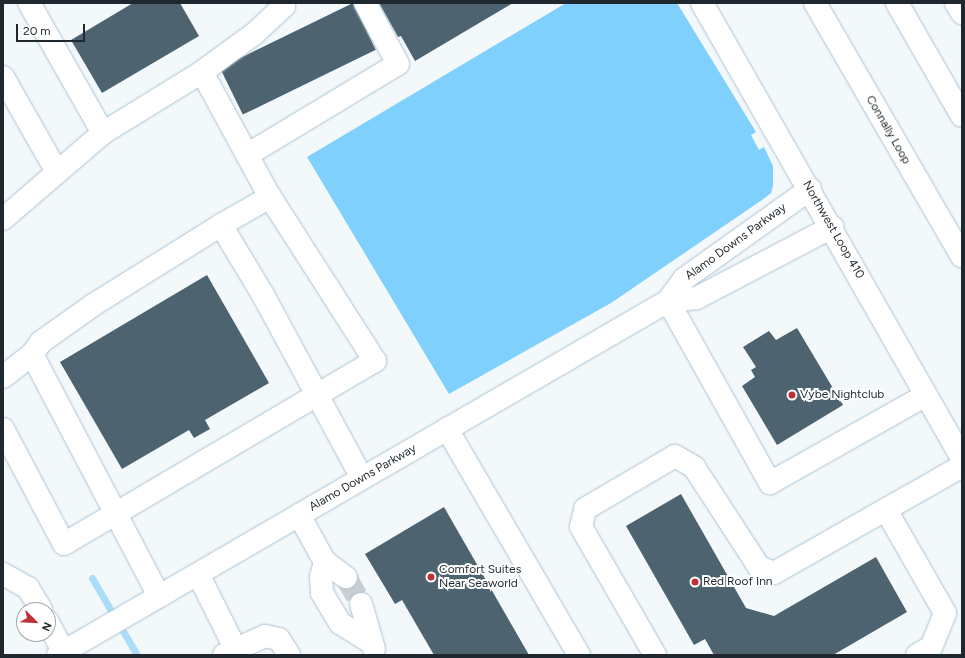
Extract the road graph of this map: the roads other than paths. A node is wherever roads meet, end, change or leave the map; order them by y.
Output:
1 (29, 3) edge
2 (365, 3) edge
3 (702, 3) edge
4 (815, 3) edge
5 (897, 3) edge
6 (956, 3) edge
7 (286, 4) edge
8 (962, 13) edge
9 (202, 72) junction
10 (3, 78) edge
11 (962, 116) edge
12 (103, 134) junction
13 (247, 155) junction
14 (57, 172) junction
15 (810, 189) junction
16 (270, 197) junction
17 (3, 219) edge
18 (221, 225) junction
19 (832, 227) junction
20 (962, 257) edge
21 (668, 301) junction
22 (32, 354) junction
23 (3, 377) edge
24 (926, 395) junction
25 (317, 398) junction
26 (3, 429) edge
27 (447, 430) junction
28 (962, 458) edge
29 (962, 466) edge
30 (362, 478) junction
31 (886, 510) junction
32 (116, 514) junction
33 (299, 515) junction
34 (325, 562) junction
35 (3, 574) edge
36 (198, 574) junction
37 (346, 577) tunnel mouth
38 (159, 596) junction
39 (36, 602) edge
40 (361, 604) tunnel mouth
41 (56, 640) edge
42 (374, 648) edge
43 (230, 652) edge
44 (62, 654) edge
45 (289, 655) edge
46 (579, 655) edge
47 (655, 655) edge
48 (917, 655) edge

1 - 12 main road
2 - 13 main road
3 - 15 main road, Northwest Loop 410
4 - 20 main road, Connally Loop
5 - 11 main road
6 - 8 main road
7 - 9 main road
9 - 12 main road
9 - 13 main road
10 - 14 main road
12 - 14 main road
13 - 16 main road
14 - 17 main road
15 - 19 main road, Northwest Loop 410
15 - 21 main road, Alamo Downs Parkway
16 - 18 main road
16 - 25 main road
18 - 22 main road
18 - 25 main road
19 - 21 main road, Alamo Downs Parkway
19 - 24 main road, Northwest Loop 410
21 - 24 main road
21 - 27 main road, Alamo Downs Parkway
22 - 23 main road
22 - 32 main road
24 - 28 main road, Northwest Loop 410
25 - 30 main road
25 - 32 main road
26 - 32 main road
27 - 30 main road, Alamo Downs Parkway
27 - 46 main road
29 - 31 main road
30 - 33 main road, Alamo Downs Parkway
31 - 47 main road
31 - 48 main road
32 - 38 main road
33 - 34 main road
33 - 36 main road, Alamo Downs Parkway
34 - 37 main road
34 - 42 main road
35 - 39 main road
36 - 38 main road, Alamo Downs Parkway
36 - 43 main road
38 - 44 main road, Alamo Downs Parkway
40 - 42 main road
41 - 44 main road
43 - 45 main road

